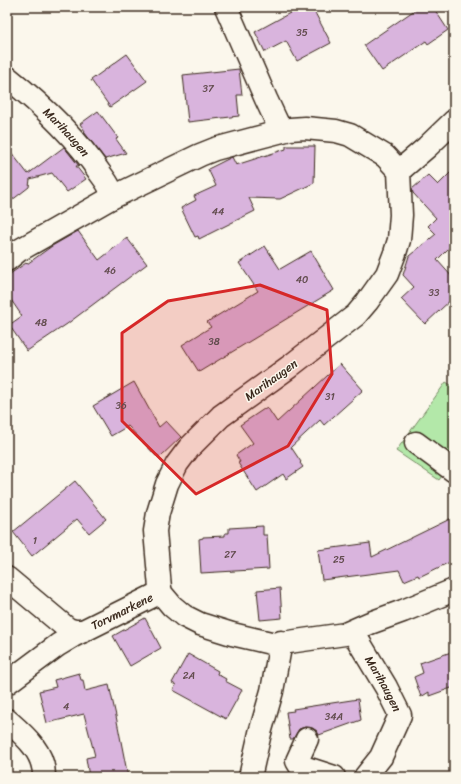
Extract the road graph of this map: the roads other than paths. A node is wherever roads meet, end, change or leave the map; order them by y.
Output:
1 (226, 7) edge
2 (7, 77) edge
3 (454, 121) edge
4 (281, 131) junction
5 (399, 171) junction
6 (111, 198) junction
7 (7, 260) edge
8 (416, 443) dead end
9 (454, 471) edge
10 (7, 578) edge
11 (454, 590) edge
12 (161, 593) junction
13 (84, 631) junction
14 (353, 632) junction
15 (281, 642) junction
16 (58, 645) junction
17 (7, 664) edge
18 (7, 683) edge
19 (7, 720) edge
20 (307, 739) dead end
21 (44, 777) edge
22 (250, 777) edge
23 (334, 777) edge
24 (365, 777) edge

1 - 4 street
2 - 6 street, Marihaugen
3 - 5 street
4 - 5 street
4 - 6 street
5 - 12 street, Marihaugen
6 - 7 street
8 - 9 street
10 - 13 street, Torvmarkene
11 - 14 street
12 - 13 street, Torvmarkene
12 - 15 street
13 - 16 street, Torvmarkene
14 - 15 street
14 - 24 street, Marihaugen
15 - 22 street
16 - 17 street, Torvmarkene
16 - 18 street, Torvmarkene
19 - 21 street
20 - 23 street

